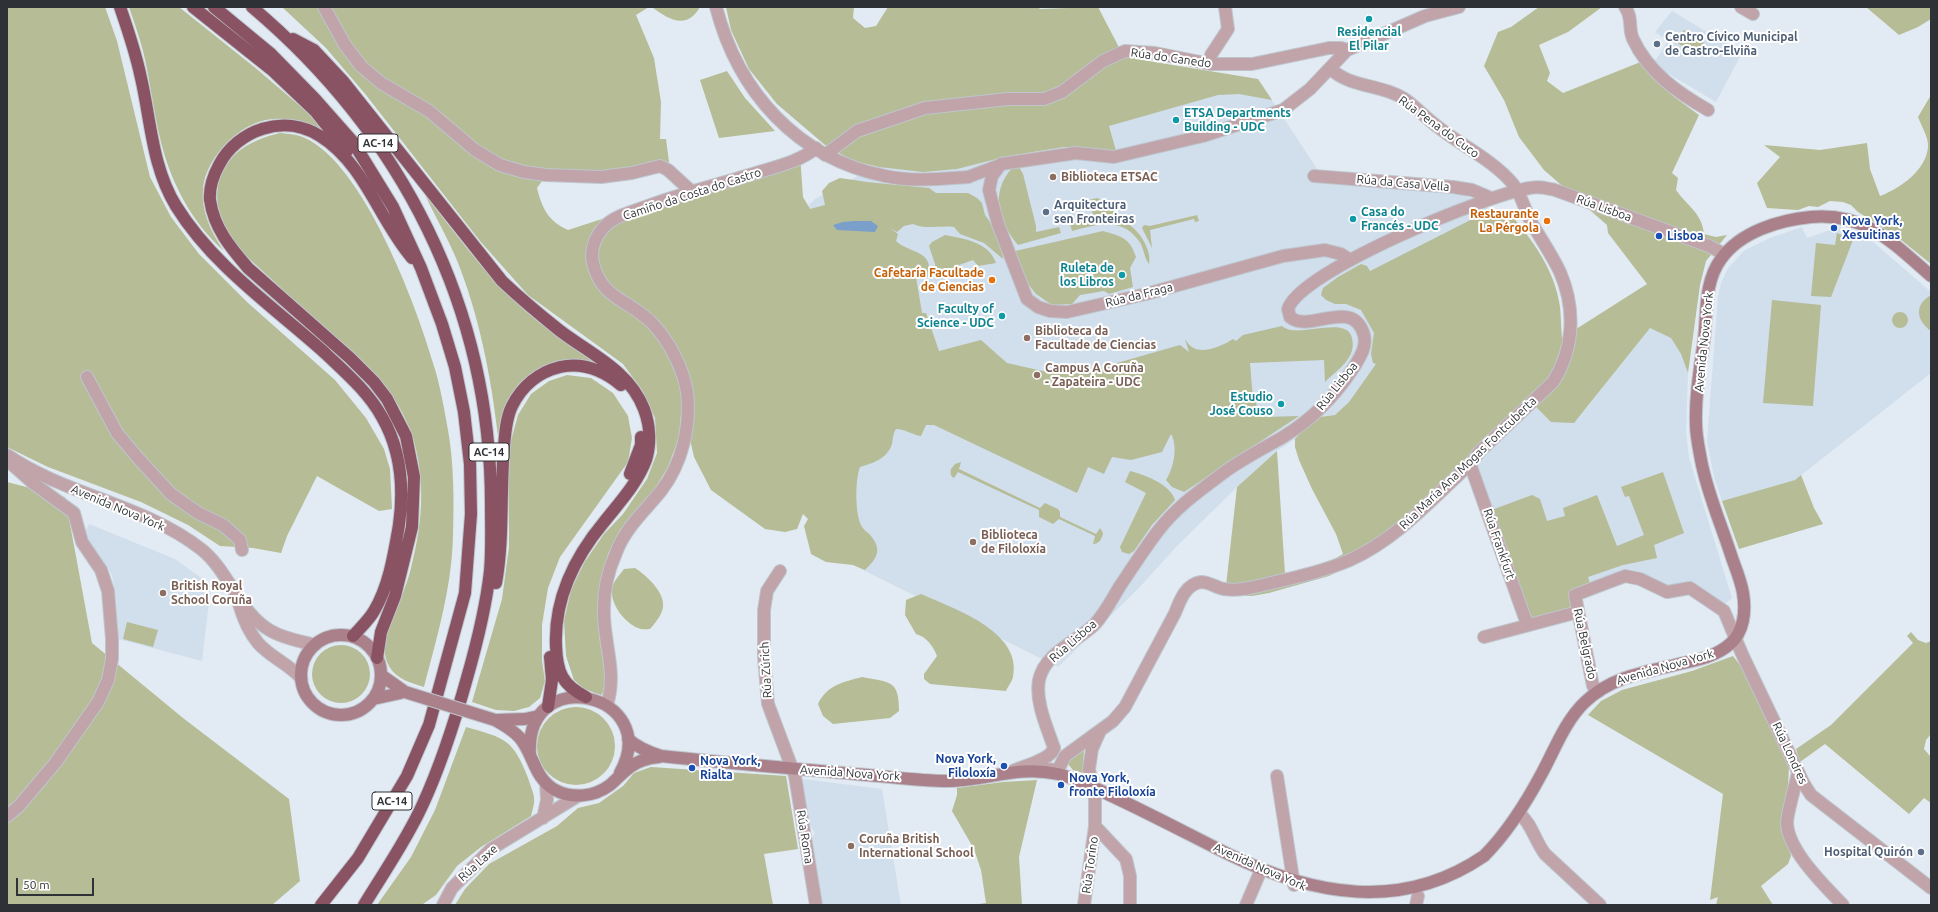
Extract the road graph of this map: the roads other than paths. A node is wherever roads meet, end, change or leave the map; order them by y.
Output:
1 (120, 7) edge
2 (193, 7) edge
3 (214, 7) edge
4 (252, 7) edge
5 (324, 7) edge
6 (716, 7) edge
7 (1225, 7) edge
8 (1459, 7) edge
9 (1625, 7) edge
10 (1741, 7) edge
11 (1753, 14) dead end
12 (284, 34) junction
13 (1347, 50) junction
14 (1210, 64) junction
15 (1330, 69) junction
16 (1708, 110) dead end
17 (821, 152) junction
18 (1006, 164) junction
19 (1314, 176) dead end
20 (968, 178) junction
21 (989, 190) junction
22 (690, 191) junction
23 (1517, 191) junction
24 (1491, 198) junction
25 (993, 204) junction
26 (393, 207) junction
27 (1724, 254) junction
28 (1350, 260) junction
29 (421, 268) junction
30 (1931, 276) edge
31 (87, 377) dead end
32 (7, 455) edge
33 (7, 460) edge
34 (1470, 464) junction
35 (242, 550) dead end
36 (780, 571) dead end
37 (235, 592) junction
38 (1578, 612) junction
39 (1527, 624) junction
40 (353, 636) junction
41 (1484, 637) dead end
42 (478, 638) junction
43 (1736, 638) junction
44 (315, 645) junction
45 (377, 658) junction
46 (381, 675) junction
47 (301, 678) junction
48 (1599, 691) junction
49 (405, 692) junction
50 (586, 697) junction
51 (373, 699) junction
52 (606, 705) junction
53 (548, 707) junction
54 (539, 716) junction
55 (495, 720) junction
56 (1100, 731) junction
57 (628, 739) junction
58 (1054, 748) junction
59 (530, 756) junction
60 (661, 756) junction
61 (1060, 765) junction
62 (792, 769) junction
63 (1013, 771) junction
64 (1038, 771) junction
65 (1798, 772) junction
66 (619, 776) junction
67 (1277, 776) dead end
68 (546, 783) junction
69 (1093, 787) junction
70 (578, 796) junction
71 (1519, 813) junction
72 (7, 816) edge
73 (543, 818) junction
74 (1095, 826) junction
75 (1261, 870) junction
76 (1294, 884) junction
77 (1931, 888) edge
78 (1417, 900) edge
79 (321, 905) edge
80 (364, 905) edge
81 (443, 905) edge
82 (816, 905) edge
83 (1084, 905) edge
84 (1130, 905) edge
85 (1246, 905) edge
86 (1600, 905) edge
87 (1843, 905) edge

1 - 40 highway
2 - 26 highway, AC-14
3 - 26 highway, AC-14
4 - 12 highway, AC-14
5 - 22 street
6 - 17 street
7 - 14 street
8 - 13 street, Rúa do Canedo
9 - 16 street
10 - 11 street
12 - 42 highway, AC-14
12 - 50 highway
13 - 14 street, Rúa do Canedo
13 - 15 street
14 - 17 street, Rúa do Canedo
15 - 18 street
15 - 23 street, Rúa Pena do Cuco
17 - 20 street
17 - 22 street, Camiño da Costa do Castro
18 - 20 street
18 - 21 street
18 - 25 street, Rúa da Fraga
19 - 24 street, Rúa da Casa Vella
20 - 21 street
21 - 25 street, Rúa da Fraga
22 - 52 street, Camiño da Costa do Castro
23 - 24 street, Rúa Lisboa
23 - 27 street, Rúa Lisboa
23 - 34 street, Rúa María Ana Mogas Fontcuberta
24 - 28 street, Rúa Lisboa
25 - 28 street, Rúa da Fraga
26 - 29 highway, AC-14
27 - 30 main road, Avenida Nova York
27 - 43 main road, Avenida Nova York
28 - 58 street, Rúa Lisboa
29 - 45 highway
29 - 79 highway, AC-14
31 - 35 street
32 - 37 street, Avenida Nova York
33 - 72 street, Avenida Nova York
34 - 39 street, Rúa Frankfurt
34 - 56 street, Rúa María Ana Mogas Fontcuberta
36 - 62 street, Rúa Zúrich
37 - 44 street, Avenida Nova York
37 - 47 street, Avenida Nova York
38 - 39 street
38 - 43 street, Rúa Belgrado
38 - 48 street, Rúa Belgrado
39 - 41 street
40 - 44 main road
40 - 45 main road
42 - 53 highway
42 - 80 highway, AC-14
43 - 48 main road, Avenida Nova York
43 - 65 street, Rúa Londres
44 - 47 main road
45 - 46 main road
46 - 49 main road
46 - 51 main road
47 - 51 main road
48 - 71 main road, Avenida Nova York
49 - 51 main road
49 - 55 main road, bridge
50 - 52 main road
50 - 53 main road
52 - 57 main road
53 - 54 main road
54 - 55 main road
54 - 59 main road
55 - 59 main road
56 - 61 street, Rúa María Ana Mogas Fontcuberta
56 - 69 street
57 - 60 main road
57 - 66 main road
58 - 61 street, Rúa Lisboa
58 - 63 street
59 - 68 main road
60 - 62 main road, Avenida Nova York
60 - 66 main road
61 - 64 street, Avenida Nova York
62 - 63 main road, Avenida Nova York
62 - 82 street, Rúa Roma
63 - 64 main road, Avenida Nova York
64 - 69 main road, Avenida Nova York
65 - 77 street, Rúa Londres
65 - 87 street
66 - 70 main road
67 - 76 street
68 - 70 main road
68 - 73 street
69 - 74 street, Rúa Torino
69 - 75 main road, Avenida Nova York
70 - 73 street, Rúa Laxe
71 - 78 main road, Avenida Nova York
71 - 86 street
73 - 81 street, Rúa Laxe
74 - 83 street, Rúa Torino
74 - 84 street, Rúa Torino
75 - 76 main road, Avenida Nova York
75 - 85 street
76 - 78 main road, Avenida Nova York

